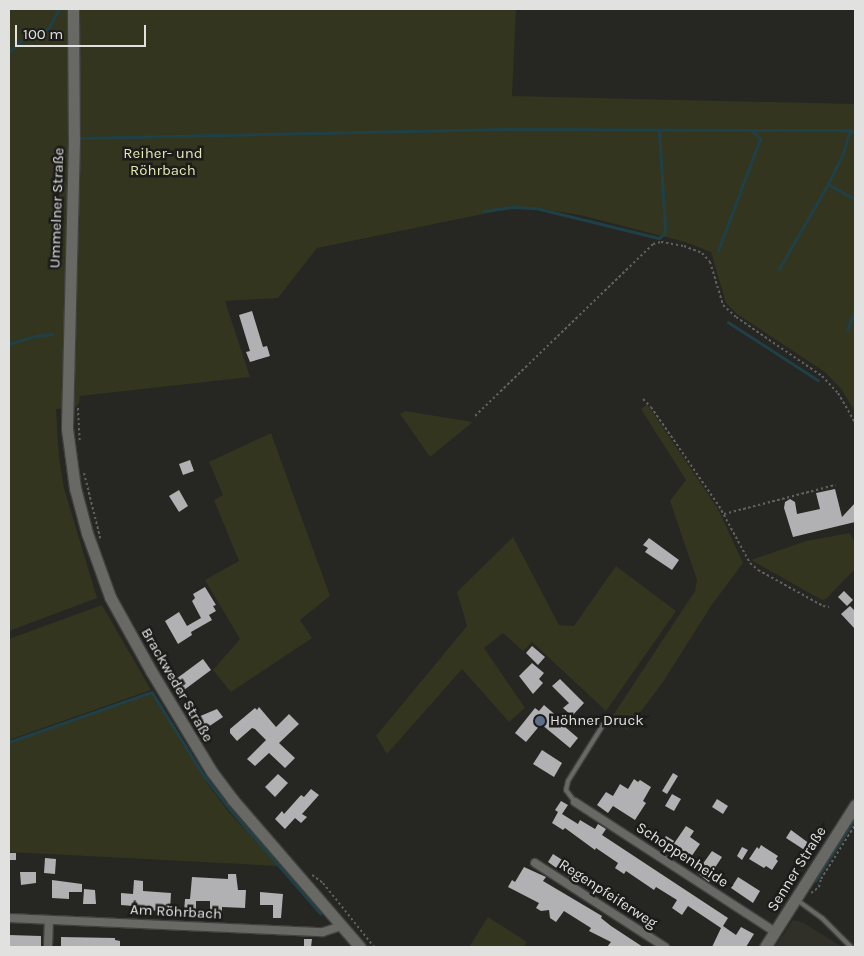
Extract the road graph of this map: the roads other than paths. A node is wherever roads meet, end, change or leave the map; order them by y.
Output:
1 (73, 9) edge
2 (67, 408) joint
3 (608, 717) dead end
4 (574, 802) joint
5 (855, 806) edge
6 (536, 863) dead end
7 (795, 899) junction
8 (9, 918) edge
9 (49, 920) junction
10 (345, 930) junction
11 (775, 932) junction
12 (48, 947) edge
13 (354, 947) edge
14 (360, 947) edge
15 (665, 947) edge
16 (766, 947) edge
17 (851, 947) edge

1 - 2 main road, Ummelner Straße
2 - 10 main road, Brackweder Straße
3 - 4 lane
4 - 11 street, Schoppenheide
5 - 7 main road, Senner Straße
6 - 15 street, Regenpfeiferweg
7 - 11 main road, Senner Straße
7 - 17 lane
8 - 9 street, Am Röhrbach
9 - 10 street, Am Röhrbach
9 - 12 street
10 - 13 main road, Brackweder Straße
10 - 14 main road, Brackweder Straße
11 - 16 main road, Senner Straße

